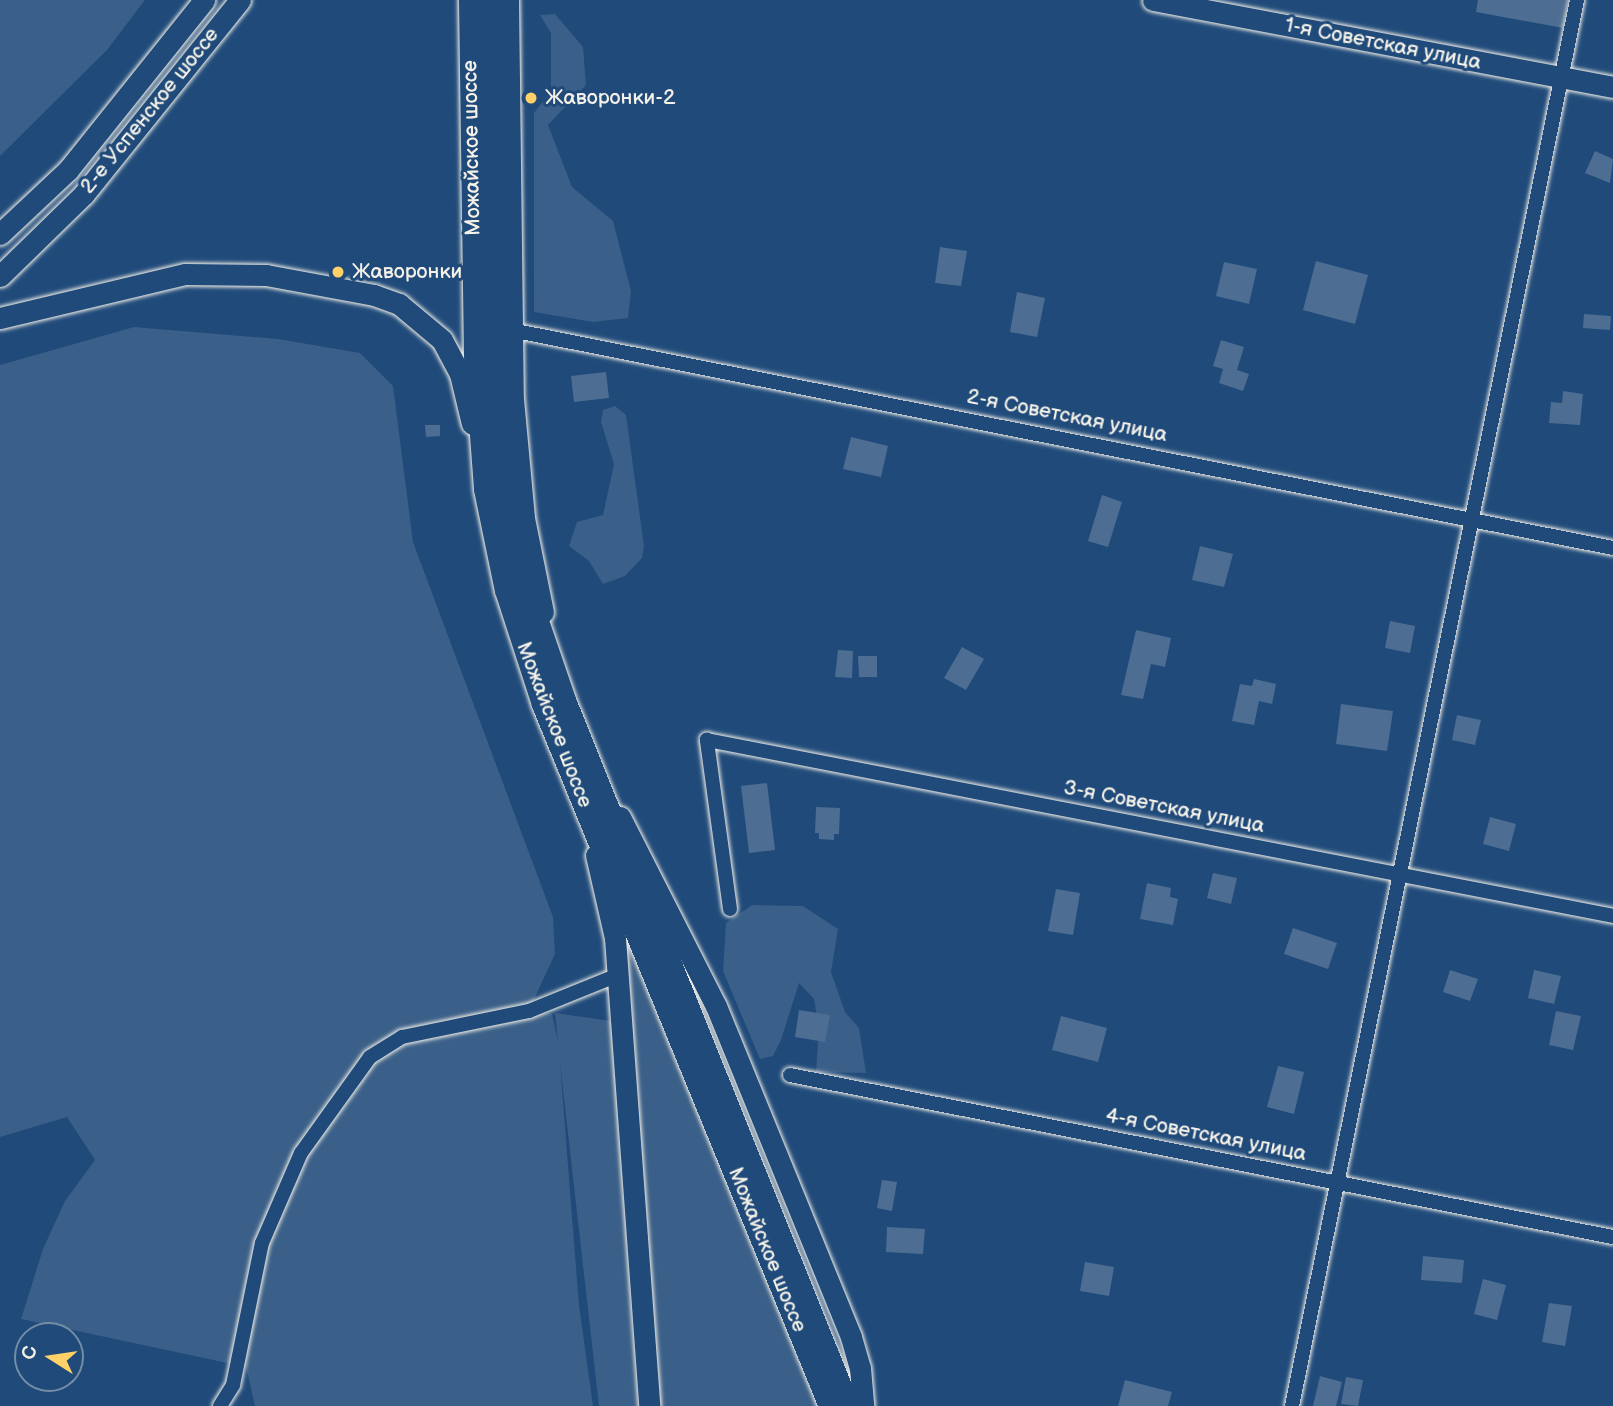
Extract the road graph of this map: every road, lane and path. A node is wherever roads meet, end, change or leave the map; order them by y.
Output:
1 (204, 0) edge
2 (240, 0) edge
3 (470, 0) edge
4 (488, 0) edge
5 (508, 0) edge
6 (1153, 0) edge
7 (1577, 0) edge
8 (1562, 78) junction
9 (1613, 88) edge
10 (58, 219) junction
11 (0, 234) edge
12 (0, 258) edge
13 (0, 276) edge
14 (0, 318) edge
15 (511, 330) junction
16 (485, 489) junction
17 (1475, 519) junction
18 (1613, 548) edge
19 (564, 699) junction
20 (575, 756) junction
21 (1402, 874) junction
22 (730, 909) dead end
23 (1613, 916) edge
24 (618, 975) junction
25 (790, 1075) dead end
26 (1338, 1182) junction
27 (1613, 1237) edge
28 (220, 1406) edge
29 (649, 1406) edge
30 (830, 1406) edge
31 (848, 1406) edge
32 (863, 1406) edge
33 (1292, 1406) edge

1 - 11 main road
2 - 10 main road, 2-е Успенское шоссе
3 - 16 main road, Можайское шоссе
4 - 19 main road, Можайское шоссе
5 - 15 main road
6 - 8 main road, 1-я Советская улица
7 - 8 street
8 - 9 main road, 1-я Советская улица
8 - 17 street
10 - 12 main road, 2-е Успенское шоссе
10 - 13 main road, 2-е Успенское шоссе
14 - 16 main road
15 - 17 street, 2-я Советская улица
15 - 19 main road
16 - 20 main road, Можайское шоссе
17 - 18 street, 2-я Советская улица
17 - 21 street
19 - 20 main road, Можайское шоссе
20 - 24 main road
20 - 30 main road, Можайское шоссе
20 - 31 main road, Можайское шоссе
20 - 32 main road
21 - 22 street, 3-я Советская улица
21 - 23 street, 3-я Советская улица
21 - 26 street
24 - 28 street
24 - 29 main road
25 - 26 street, 4-я Советская улица
26 - 27 street, 4-я Советская улица
26 - 33 street

